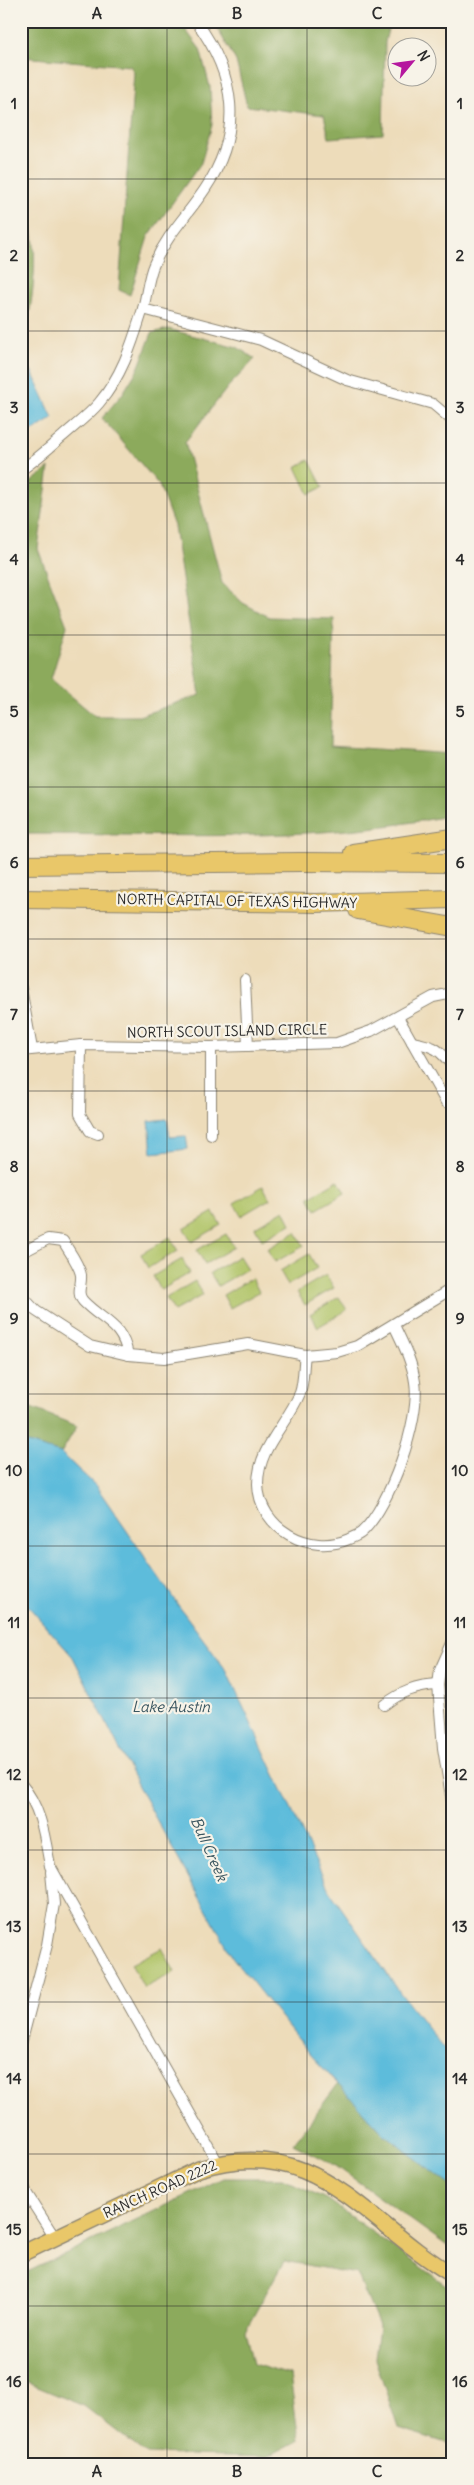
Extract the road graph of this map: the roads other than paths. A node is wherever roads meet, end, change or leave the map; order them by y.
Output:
1 (196, 21) edge
2 (143, 309) junction
3 (453, 421) edge
4 (21, 470) edge
5 (453, 838) edge
6 (301, 862) junction
7 (453, 863) edge
8 (21, 865) edge
9 (21, 899) edge
10 (453, 899) edge
11 (316, 903) junction
12 (453, 927) edge
13 (246, 980) dead end
14 (21, 988) edge
15 (453, 993) edge
16 (398, 1017) junction
17 (412, 1042) junction
18 (81, 1045) junction
19 (248, 1046) junction
20 (211, 1047) junction
21 (26, 1050) edge
22 (453, 1067) edge
23 (453, 1099) edge
24 (98, 1134) dead end
25 (211, 1135) dead end
26 (21, 1253) edge
27 (453, 1288) edge
28 (21, 1295) edge
29 (394, 1325) junction
30 (305, 1355) junction
31 (128, 1356) junction
32 (453, 1641) edge
33 (438, 1685) junction
34 (384, 1705) dead end
35 (21, 1784) edge
36 (453, 1808) edge
37 (50, 1866) junction
38 (21, 2044) edge
39 (218, 2163) junction
40 (21, 2179) edge
41 (55, 2238) junction
42 (21, 2254) edge
43 (453, 2275) edge

1 - 2 street
2 - 3 street
2 - 4 street
5 - 6 highway
6 - 7 highway
6 - 8 highway
9 - 11 highway, NORTH CAPITAL OF TEXAS HIGHWAY
10 - 11 highway, NORTH CAPITAL OF TEXAS HIGHWAY
11 - 12 highway
13 - 19 street
14 - 21 street
15 - 16 street, NORTH SCOUT ISLAND CIRCLE
16 - 17 street
16 - 19 street, NORTH SCOUT ISLAND CIRCLE
17 - 22 street
17 - 23 street
18 - 20 street, NORTH SCOUT ISLAND CIRCLE
18 - 21 street, NORTH SCOUT ISLAND CIRCLE
18 - 24 street
19 - 20 street, NORTH SCOUT ISLAND CIRCLE
20 - 25 street
26 - 31 street
27 - 29 street
28 - 31 street
29 - 30 street
29 - 30 street
30 - 31 street
32 - 33 street
33 - 34 street
33 - 36 street
35 - 37 street
37 - 38 street
37 - 39 street
39 - 41 main road, RANCH ROAD 2222
39 - 43 main road, RANCH ROAD 2222
40 - 41 street
41 - 42 main road, RANCH ROAD 2222

